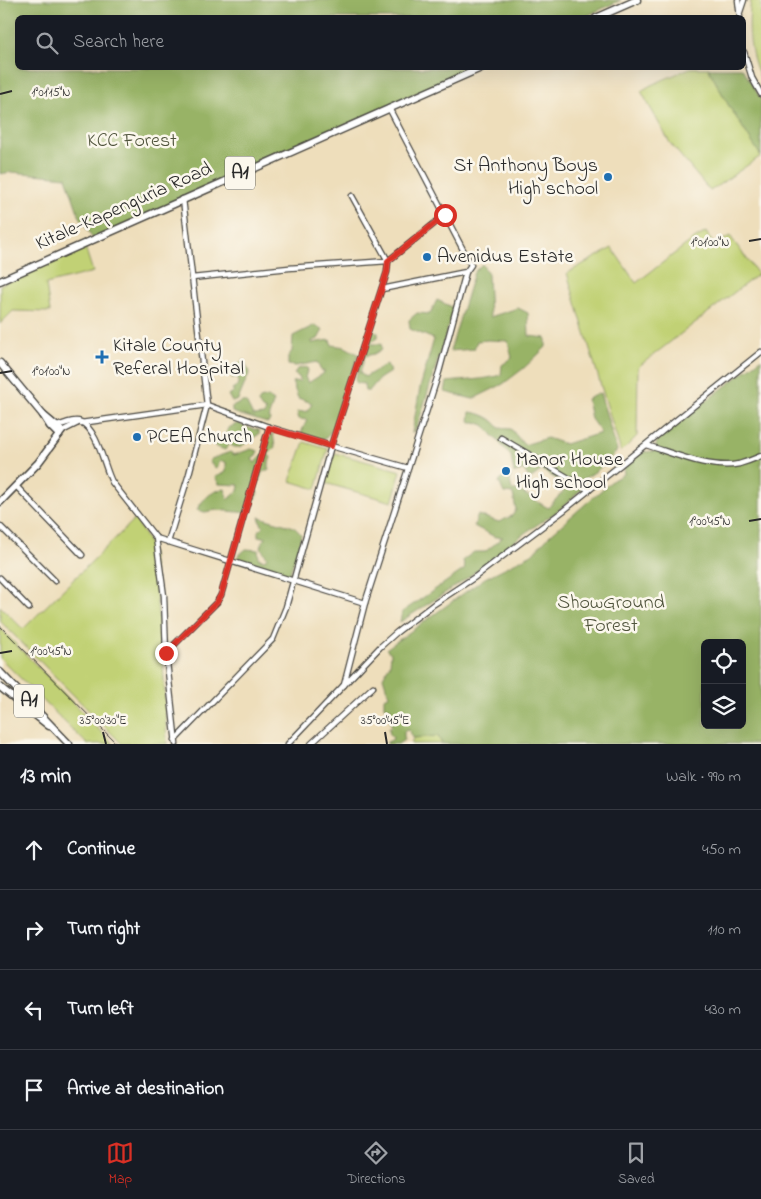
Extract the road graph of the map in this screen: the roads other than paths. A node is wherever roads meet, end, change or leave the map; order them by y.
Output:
1 (637, 0) edge
2 (738, 0) edge
3 (744, 0) edge
4 (603, 15) edge
5 (740, 15) edge
6 (746, 58) edge
7 (476, 70) edge
8 (761, 94) edge
9 (389, 108) junction
10 (352, 196) dead end
11 (183, 199) junction
12 (445, 215) junction
13 (388, 261) junction
14 (466, 272) junction
15 (192, 278) junction
16 (0, 281) edge
17 (382, 289) junction
18 (761, 352) edge
19 (0, 363) edge
20 (207, 406) junction
21 (80, 422) junction
22 (269, 428) junction
23 (58, 430) junction
24 (502, 438) dead end
25 (646, 444) junction
26 (331, 446) junction
27 (761, 456) edge
28 (408, 468) junction
29 (16, 486) junction
30 (589, 490) junction
31 (1, 499) edge
32 (0, 526) edge
33 (156, 538) junction
34 (168, 542) junction
35 (82, 554) dead end
36 (230, 560) junction
37 (0, 578) edge
38 (293, 580) junction
39 (55, 581) dead end
40 (365, 603) junction
41 (29, 608) dead end
42 (166, 653) junction
43 (0, 672) edge
44 (344, 687) junction
45 (373, 687) dead end
46 (0, 688) edge
47 (56, 731) junction
48 (175, 742) edge
49 (69, 744) edge
50 (288, 744) edge
51 (311, 744) edge

1 - 4 highway
2 - 5 street
3 - 5 street
6 - 8 street
7 - 9 highway, Kitale-Kapenguria Road / A1
9 - 11 highway, Kitale-Kapenguria Road / A1
9 - 12 street
10 - 13 street
11 - 15 street
11 - 16 highway, Kitale-Kapenguria Road / A1
12 - 13 street
12 - 14 street
13 - 15 street
13 - 17 street
14 - 17 street
14 - 28 street
15 - 20 street
17 - 26 street
18 - 25 street
19 - 23 highway
20 - 21 street
20 - 22 street
20 - 34 street
21 - 23 street
21 - 33 street
22 - 26 street
22 - 36 street
23 - 29 highway
24 - 30 street
25 - 27 street
25 - 30 street
26 - 28 street
26 - 38 street
28 - 40 street
29 - 31 highway
29 - 35 street
30 - 44 street
32 - 39 street
33 - 34 street
33 - 42 street
34 - 36 street
36 - 38 street
36 - 42 street
37 - 41 street
38 - 40 street
38 - 48 street
40 - 44 street
42 - 48 street
43 - 47 highway, A1
44 - 50 street
45 - 51 street
46 - 47 highway, A1
47 - 49 highway, A1

